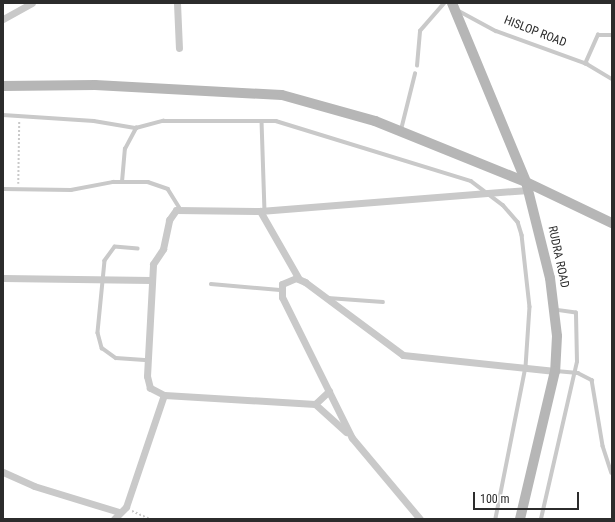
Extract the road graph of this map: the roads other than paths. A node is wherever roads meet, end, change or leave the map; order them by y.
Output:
1 (32, 3) edge
2 (176, 3) edge
3 (444, 3) edge
4 (455, 7) edge
5 (3, 19) edge
6 (612, 35) edge
7 (179, 48) dead end
8 (585, 64) junction
9 (417, 66) dead end
10 (415, 74) dead end
11 (612, 79) edge
12 (3, 86) edge
13 (3, 115) edge
14 (262, 121) junction
15 (136, 128) junction
16 (401, 131) junction
17 (122, 182) junction
18 (527, 186) junction
19 (3, 189) edge
20 (486, 195) junction
21 (180, 208) junction
22 (262, 211) junction
23 (612, 223) edge
24 (138, 249) dead end
25 (3, 278) edge
26 (299, 279) junction
27 (101, 280) junction
28 (151, 280) junction
29 (211, 284) dead end
30 (280, 290) junction
31 (325, 297) junction
32 (383, 302) dead end
33 (554, 310) junction
34 (148, 360) junction
35 (526, 367) junction
36 (555, 371) junction
37 (575, 373) junction
38 (328, 391) junction
39 (164, 395) junction
40 (315, 404) junction
41 (352, 438) junction
42 (3, 472) edge
43 (612, 473) edge
44 (122, 511) junction
45 (114, 519) edge
46 (420, 519) edge
47 (496, 519) edge
48 (520, 519) edge
49 (540, 519) edge

1 - 5 street
2 - 7 street
3 - 9 lane
4 - 8 lane, HISLOP ROAD
4 - 18 street, RUDRA ROAD
6 - 8 lane
8 - 11 lane, HISLOP ROAD
10 - 16 lane
12 - 16 street
13 - 15 lane
14 - 15 lane
14 - 20 lane
14 - 22 lane
15 - 17 lane
16 - 18 street
17 - 19 lane
17 - 21 lane
18 - 20 street
18 - 23 street
18 - 33 street, RUDRA ROAD
20 - 22 street
20 - 35 lane
21 - 22 street
21 - 28 street
22 - 26 street
24 - 27 lane
25 - 27 street
26 - 30 street
26 - 31 street
27 - 28 street
27 - 34 lane
28 - 34 street
29 - 30 lane
30 - 38 street
31 - 32 lane
31 - 35 street
33 - 36 street, RUDRA ROAD
33 - 37 lane
34 - 39 street
35 - 36 street
35 - 47 lane
36 - 37 lane
36 - 48 street, RUDRA ROAD
37 - 43 lane
37 - 49 lane
38 - 40 street
38 - 41 street
39 - 40 street
39 - 44 street
40 - 41 street
41 - 46 street
42 - 44 street
44 - 45 street

